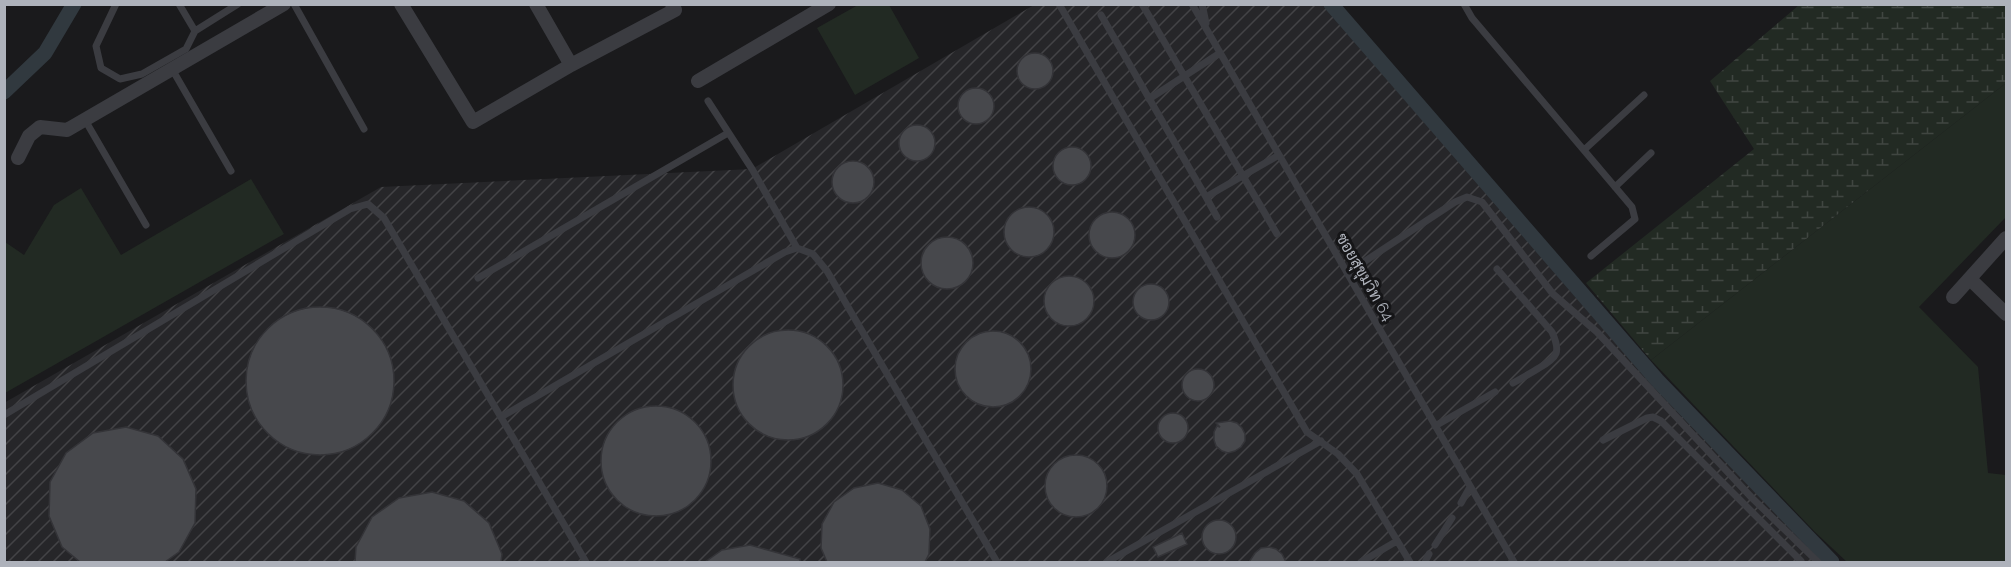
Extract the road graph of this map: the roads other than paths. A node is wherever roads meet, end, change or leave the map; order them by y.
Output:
1 (116, 4) edge
2 (179, 4) edge
3 (238, 4) edge
4 (284, 4) edge
5 (294, 4) edge
6 (401, 4) edge
7 (536, 4) edge
8 (830, 4) edge
9 (1059, 4) edge
10 (1142, 4) edge
11 (1192, 4) edge
12 (1202, 4) edge
13 (1464, 4) edge
14 (677, 6) edge
15 (814, 8) edge
16 (1101, 15) dead end
17 (195, 31) junction
18 (1208, 31) junction
19 (1220, 53) junction
20 (572, 65) junction
21 (172, 69) junction
22 (1184, 77) junction
23 (698, 81) dead end
24 (1644, 95) dead end
25 (1149, 99) junction
26 (708, 100) dead end
27 (85, 120) junction
28 (364, 129) dead end
29 (728, 133) junction
30 (1584, 150) junction
31 (1651, 153) dead end
32 (1279, 155) junction
33 (18, 158) dead end
34 (231, 171) dead end
35 (1242, 176) junction
36 (1615, 187) junction
37 (1206, 197) junction
38 (1217, 216) dead end
39 (146, 225) dead end
40 (1277, 234) dead end
41 (2007, 238) edge
42 (797, 248) junction
43 (1591, 256) dead end
44 (1497, 269) dead end
45 (1347, 273) junction
46 (478, 278) dead end
47 (1970, 279) junction
48 (1953, 297) dead end
49 (2007, 314) edge
50 (1513, 382) dead end
51 (1495, 392) dead end
52 (4, 415) edge
53 (501, 417) junction
54 (1435, 426) junction
55 (1604, 440) dead end
56 (1321, 441) junction
57 (1470, 488) junction
58 (1461, 503) dead end
59 (1452, 518) dead end
60 (1397, 541) junction
61 (1435, 546) dead end
62 (1429, 554) dead end
63 (586, 562) edge
64 (997, 562) edge
65 (1107, 562) edge
66 (1361, 562) edge
67 (1410, 562) edge
68 (1425, 562) edge
69 (1514, 562) edge
70 (1801, 562) edge
71 (1818, 562) edge

1 - 17 lane
2 - 17 lane
3 - 17 lane
4 - 21 street
5 - 28 lane
6 - 20 street
7 - 20 street
8 - 15 street
9 - 56 lane
10 - 22 lane
11 - 18 lane, ซอยสุขุมวิท 64
12 - 18 lane
13 - 30 lane
14 - 20 street
15 - 23 street
16 - 25 lane
18 - 19 lane, ซอยสุขุมวิท 64
19 - 22 lane
19 - 32 lane, ซอยสุขุมวิท 64
21 - 27 street
21 - 34 lane
22 - 25 lane
22 - 35 lane
24 - 30 lane
25 - 37 lane
26 - 29 lane
27 - 33 street
27 - 39 lane
29 - 42 lane
29 - 46 lane
30 - 36 lane
31 - 36 lane
32 - 35 lane
32 - 45 lane, ซอยสุขุมวิท 64
35 - 37 lane
35 - 40 lane
36 - 43 lane
37 - 38 lane
41 - 47 street
42 - 53 lane
42 - 64 lane
44 - 50 lane
45 - 54 lane, ซอยสุขุมวิท 64
45 - 71 lane
47 - 48 street
47 - 49 street
51 - 54 lane
52 - 53 lane
53 - 63 lane
54 - 57 lane, ซอยสุขุมวิท 64
55 - 70 lane
56 - 60 lane
56 - 65 lane
57 - 58 lane
57 - 69 lane, ซอยสุขุมวิท 64
59 - 61 lane
60 - 66 lane
60 - 67 lane
62 - 68 lane

